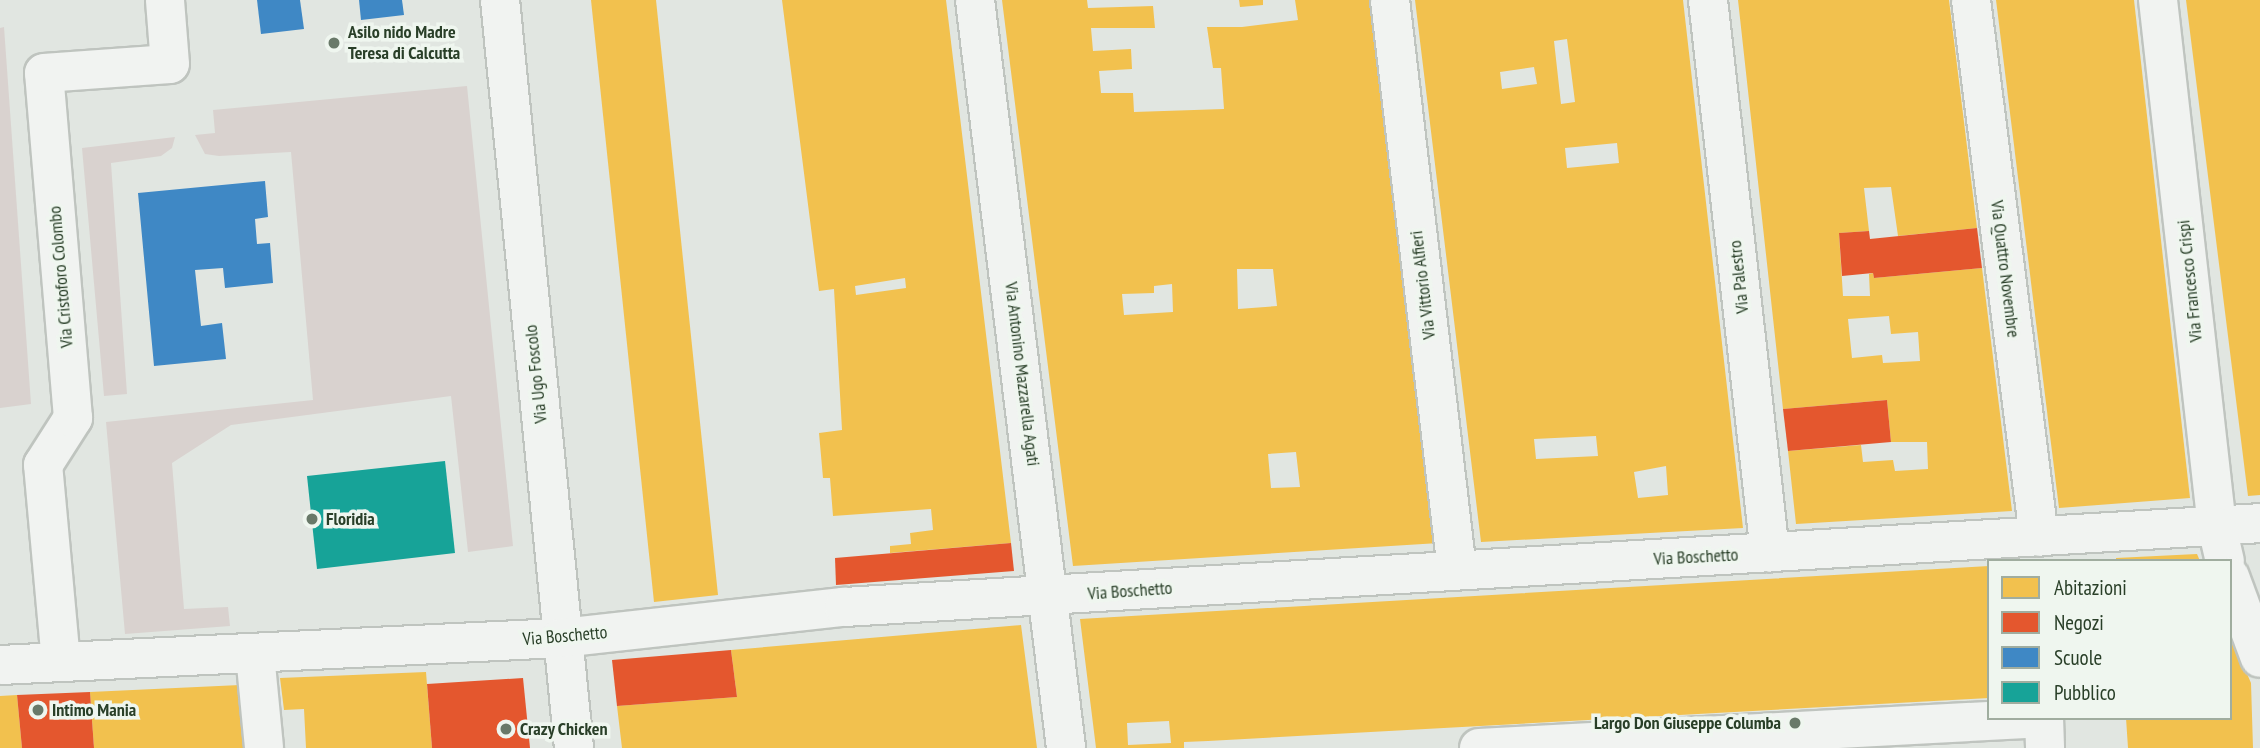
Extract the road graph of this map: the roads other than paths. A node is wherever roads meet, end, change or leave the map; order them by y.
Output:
1 (165, 0) edge
2 (500, 0) edge
3 (975, 0) edge
4 (1390, 0) edge
5 (1708, 0) edge
6 (1971, 0) edge
7 (2158, 0) edge
8 (2260, 523) edge
9 (2039, 537) junction
10 (2221, 544) edge
11 (1770, 553) junction
12 (1457, 570) junction
13 (2232, 582) edge
14 (1049, 596) junction
15 (561, 638) junction
16 (255, 654) junction
17 (2260, 659) edge
18 (61, 662) junction
19 (0, 665) edge
20 (2006, 720) edge
21 (2044, 720) edge
22 (264, 748) edge
23 (575, 748) edge
24 (1066, 748) edge
25 (1479, 748) edge
26 (2045, 748) edge

1 - 18 street, Via Cristoforo Colombo
2 - 15 street, Via Ugo Foscolo
3 - 14 street, Via Antonino Mazzarella Agati
4 - 12 street, Via Vittorio Alfieri
5 - 11 street, Via Palestro
6 - 9 street, Via Quattro Novembre
7 - 10 street, Via Francesco Crispi
8 - 10 street, Via Boschetto
9 - 10 street, Via Boschetto
9 - 11 street, Via Boschetto
11 - 12 street, Via Boschetto
12 - 14 street, Via Boschetto
13 - 17 street
14 - 15 street, Via Boschetto
14 - 24 street, Via Antonino Mazzarella Agati
15 - 16 street, Via Boschetto
15 - 23 street, Via Ugo Foscolo
16 - 18 street, Via Boschetto
16 - 22 street
18 - 19 street, Via Boschetto
20 - 25 street
21 - 26 street

